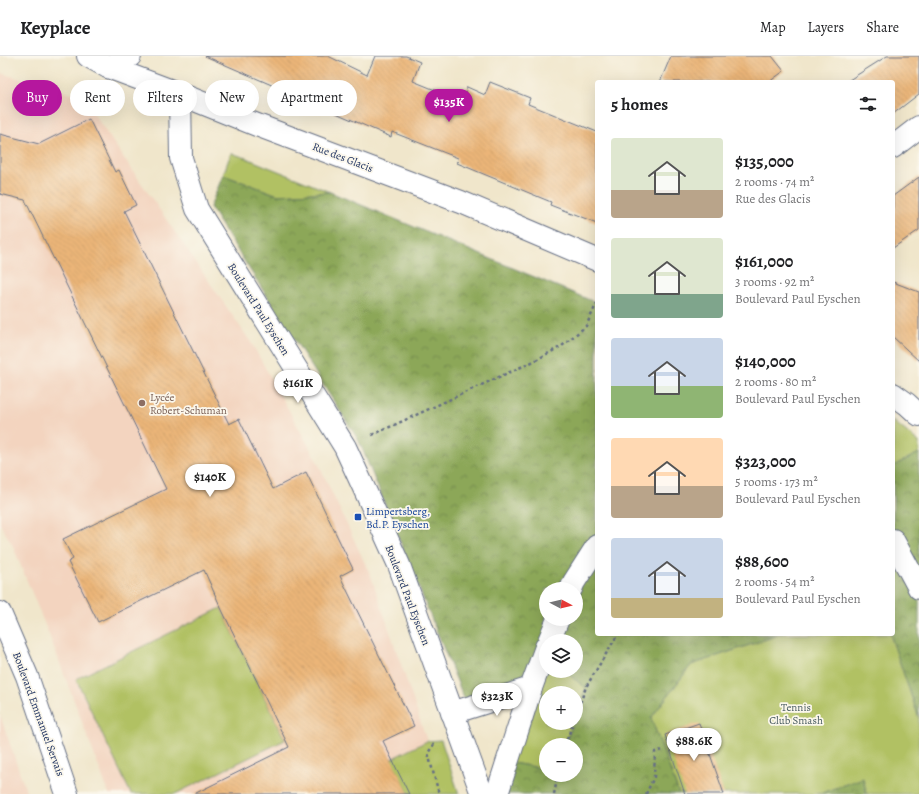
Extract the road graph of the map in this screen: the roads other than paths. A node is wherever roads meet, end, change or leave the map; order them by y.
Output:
1 (88, 56) edge
2 (130, 56) edge
3 (108, 67) junction
4 (143, 80) edge
5 (197, 101) edge
6 (181, 116) edge
7 (919, 127) edge
8 (895, 145) edge
9 (595, 259) edge
10 (895, 395) edge
11 (919, 414) edge
12 (895, 544) edge
13 (595, 549) edge
14 (574, 582) edge
15 (919, 588) edge
16 (0, 613) edge
17 (539, 666) edge
18 (531, 688) junction
19 (452, 713) junction
20 (67, 794) edge
21 (482, 794) edge
22 (497, 794) edge

1 - 3 street, Rue des Glacis
2 - 3 street
3 - 4 street, Rue des Glacis
5 - 9 street, Rue des Glacis
6 - 19 street, Boulevard Paul Eyschen
7 - 8 street
10 - 11 street
12 - 15 street
13 - 14 street
16 - 20 street, Boulevard Emmanuel Servais
17 - 18 street
18 - 19 street
18 - 22 street
19 - 21 street, Boulevard Paul Eyschen

